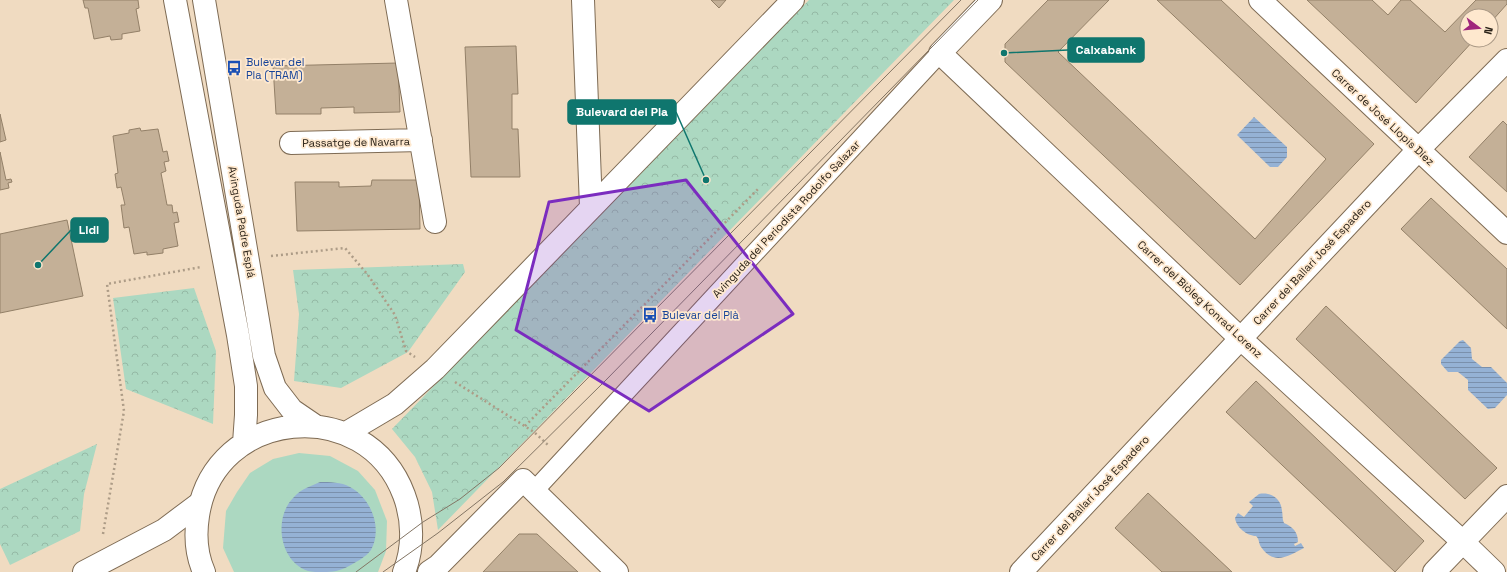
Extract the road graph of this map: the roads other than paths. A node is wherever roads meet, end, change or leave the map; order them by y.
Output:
1 (175, 0) edge
2 (204, 0) edge
3 (396, 0) edge
4 (583, 0) edge
5 (793, 0) edge
6 (991, 0) edge
7 (1260, 0) edge
8 (940, 53) junction
9 (1507, 60) edge
10 (421, 140) junction
11 (291, 143) dead end
12 (1418, 150) junction
13 (590, 207) junction
14 (435, 222) dead end
15 (1507, 233) edge
16 (1241, 339) junction
17 (314, 425) junction
18 (346, 433) junction
19 (244, 443) junction
20 (528, 486) junction
21 (1507, 496) edge
22 (200, 503) junction
23 (1463, 542) junction
24 (84, 572) edge
25 (204, 572) edge
26 (404, 572) edge
27 (429, 572) edge
28 (617, 572) edge
29 (1021, 572) edge
30 (1434, 572) edge
31 (1494, 572) edge

1 - 19 street
2 - 17 street, Avinguda Padre Esplá
3 - 10 street
4 - 13 street
5 - 13 street
6 - 8 street, Avinguda del Periodista Rodolfo Salazar
7 - 12 street, Carrer de José Llopis Díez
8 - 16 street, Carrer del Biòleg Konrad Lorenz
8 - 20 street, Avinguda del Periodista Rodolfo Salazar
9 - 12 street, Carrer del Ballarí José Espadero
10 - 11 street, Passatge de Navarra
10 - 14 street
12 - 15 street, Carrer de José Llopis Díez
12 - 16 street, Carrer del Ballarí José Espadero
13 - 18 street
16 - 23 street, Carrer del Biòleg Konrad Lorenz
16 - 29 street, Carrer del Ballarí José Espadero
17 - 18 street
17 - 19 street
18 - 26 street
19 - 22 street
20 - 27 street, Avinguda del Periodista Rodolfo Salazar
20 - 28 street
21 - 23 street
22 - 24 street
22 - 25 street
23 - 30 street
23 - 31 street, Carrer del Biòleg Konrad Lorenz

